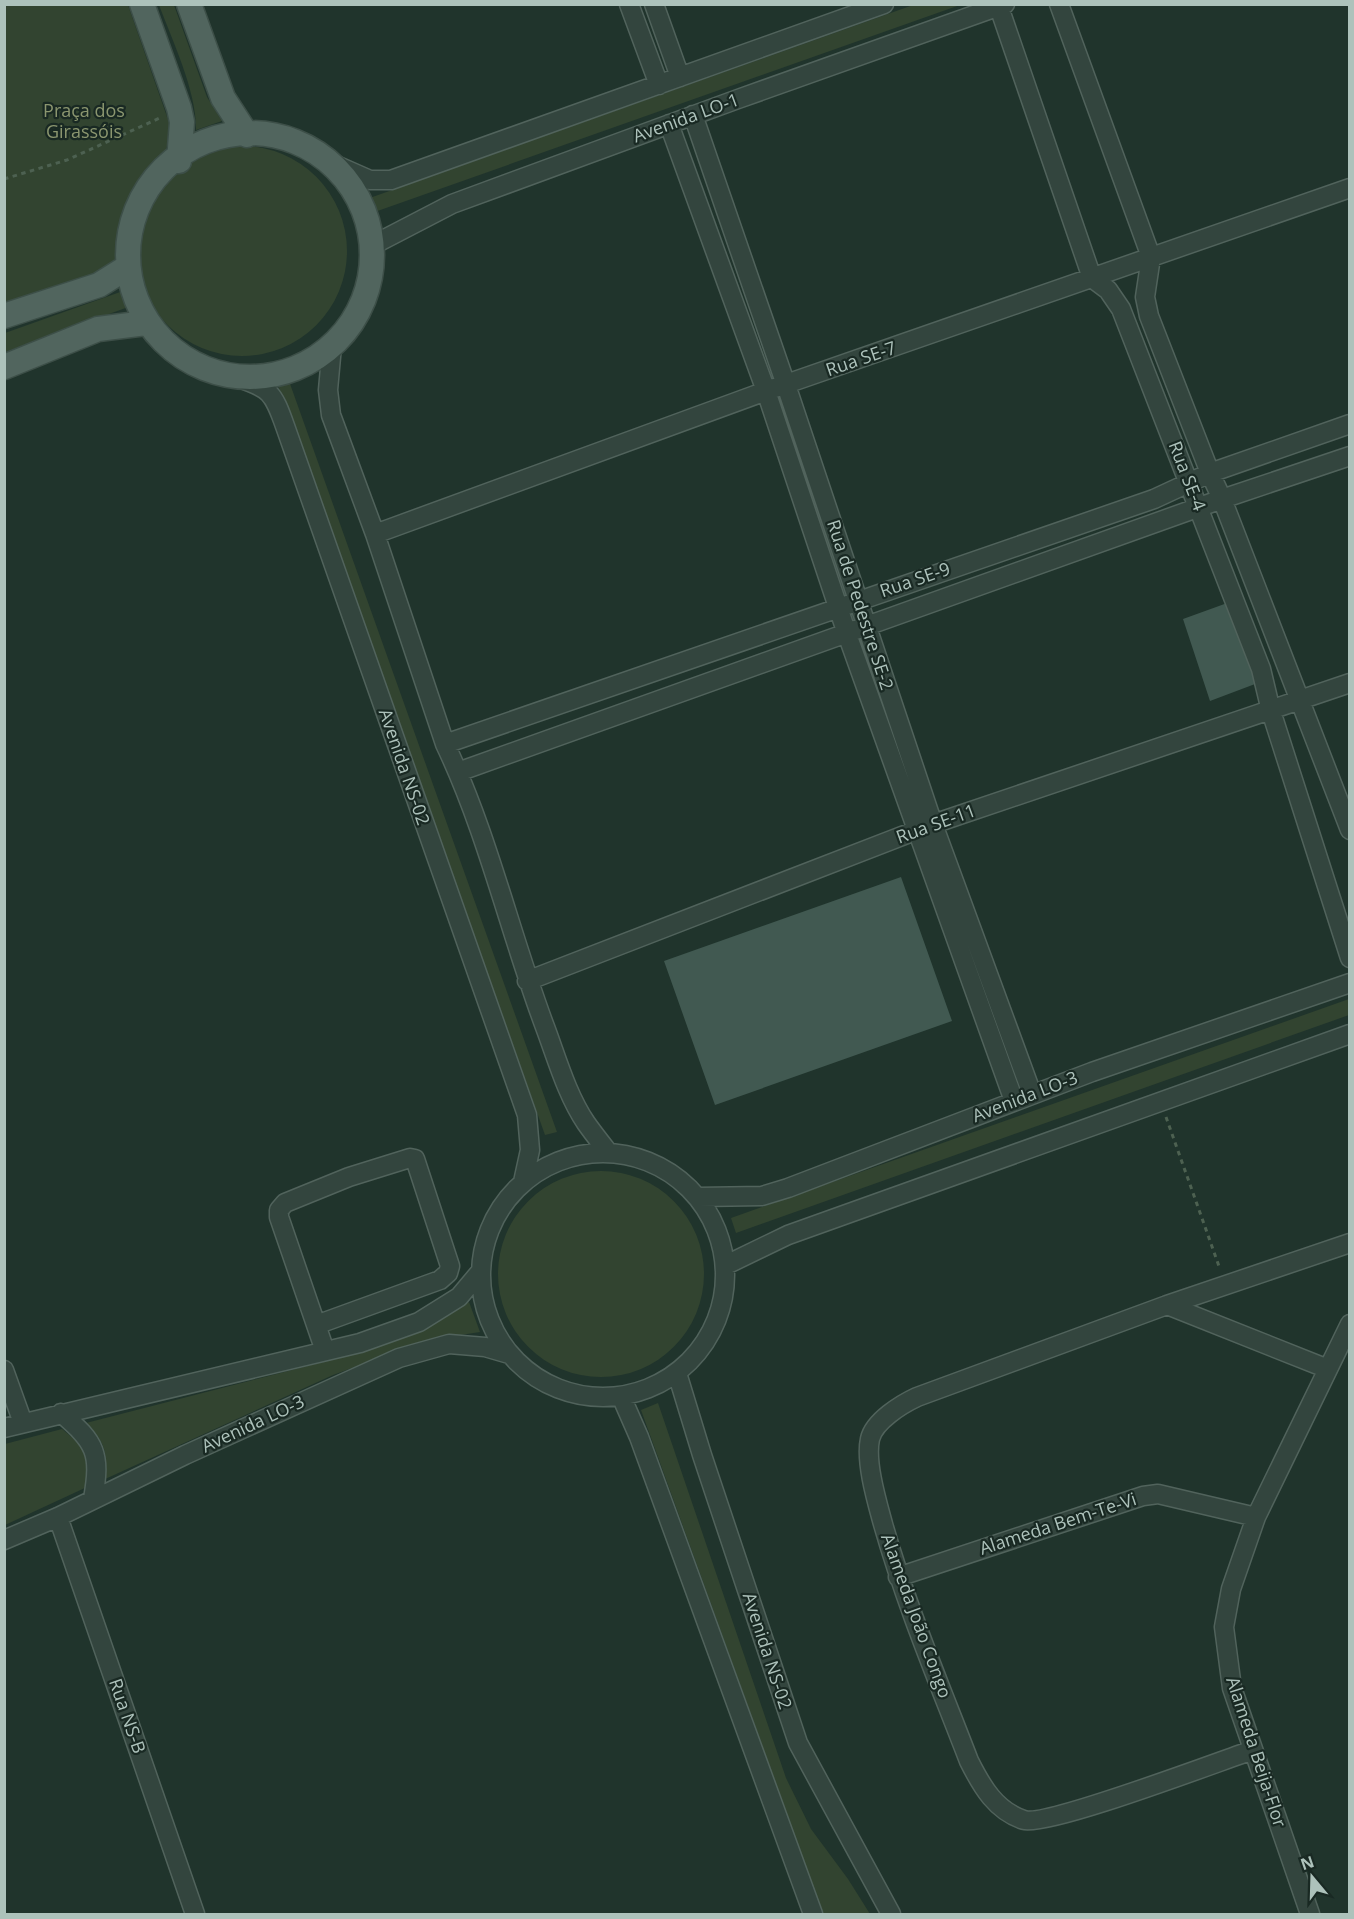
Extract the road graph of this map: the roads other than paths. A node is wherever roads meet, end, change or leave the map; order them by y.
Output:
1 (142, 4) edge
2 (189, 4) edge
3 (629, 4) edge
4 (654, 4) edge
5 (884, 4) edge
6 (1059, 4) edge
7 (1002, 6) edge
8 (680, 77) junction
9 (659, 85) junction
10 (693, 115) junction
11 (669, 124) junction
12 (247, 135) junction
13 (179, 161) junction
14 (336, 165) junction
15 (1350, 189) edge
16 (373, 245) junction
17 (1151, 257) junction
18 (126, 268) junction
19 (1092, 278) junction
20 (4, 316) edge
21 (146, 323) junction
22 (332, 346) junction
23 (4, 367) edge
24 (235, 377) junction
25 (786, 385) junction
26 (766, 391) junction
27 (1350, 424) edge
28 (1350, 456) edge
29 (1210, 473) junction
30 (1190, 482) junction
31 (1222, 499) junction
32 (1200, 508) junction
33 (375, 534) junction
34 (859, 599) junction
35 (838, 606) junction
36 (866, 626) junction
37 (847, 634) junction
38 (1350, 683) edge
39 (1299, 701) junction
40 (1271, 711) junction
41 (445, 744) junction
42 (458, 772) junction
43 (924, 827) junction
44 (1350, 830) edge
45 (1350, 958) edge
46 (527, 981) junction
47 (1350, 983) edge
48 (1350, 1034) edge
49 (1032, 1094) junction
50 (1014, 1101) junction
51 (608, 1152) junction
52 (523, 1182) junction
53 (699, 1197) junction
54 (1350, 1243) edge
55 (726, 1265) junction
56 (480, 1272) junction
57 (1167, 1305) junction
58 (1350, 1324) edge
59 (316, 1325) junction
60 (325, 1351) junction
61 (509, 1354) junction
62 (1328, 1369) junction
63 (4, 1370) edge
64 (677, 1373) junction
65 (621, 1396) junction
66 (61, 1413) junction
67 (23, 1423) junction
68 (4, 1428) edge
69 (93, 1498) junction
70 (58, 1517) junction
71 (1256, 1517) junction
72 (4, 1540) edge
73 (898, 1577) junction
74 (1253, 1750) junction
75 (195, 1914) edge
76 (813, 1914) edge
77 (891, 1914) edge
78 (1310, 1914) edge

1 - 13 main road
2 - 12 main road
3 - 9 street
4 - 8 street
5 - 8 street
6 - 17 street, Rua SE-4
7 - 10 street, Avenida LO-1
7 - 19 street, Rua SE-4
8 - 9 street
9 - 14 street
10 - 11 street, Avenida LO-1
10 - 25 street, Rua de Pedestre SE-2
11 - 16 street, Avenida LO-1
11 - 26 street, Rua de Pedestre SE-2
12 - 13 main road
12 - 14 main road
13 - 18 main road
14 - 16 main road
15 - 17 street, Rua SE-7
16 - 22 main road
17 - 19 street, Rua SE-7
17 - 29 street, Rua SE-4
18 - 20 main road
18 - 21 main road
19 - 25 street, Rua SE-7
19 - 30 street, Rua SE-4
21 - 23 main road
21 - 24 main road
22 - 24 main road
22 - 33 street
24 - 52 street, Avenida NS-02
25 - 26 street, Rua SE-7
25 - 34 street, Rua de Pedestre SE-2
26 - 33 street, Rua SE-7
26 - 35 street, Rua de Pedestre SE-2
27 - 29 street, Rua SE-9
28 - 31 street, Rua SE-9
29 - 30 street, Rua SE-9
29 - 31 street, Rua SE-4
30 - 32 street, Rua SE-4
30 - 34 street, Rua SE-9
31 - 32 street, Rua SE-9
31 - 39 street, Rua SE-4
32 - 36 street, Rua SE-9
32 - 40 street, Rua SE-4
33 - 41 street
34 - 35 street, Rua SE-9
34 - 36 street, Rua de Pedestre SE-2
35 - 37 street, Rua de Pedestre SE-2
35 - 41 street, Rua SE-9
36 - 37 street, Rua SE-9
36 - 43 street, Rua de Pedestre SE-2
37 - 42 street, Rua SE-9
37 - 43 street, Rua de Pedestre SE-2
38 - 39 street, Rua SE-11
39 - 40 street, Rua SE-11
39 - 44 street, Rua SE-4
40 - 43 street, Rua SE-11
40 - 45 street, Rua SE-4
41 - 42 street
42 - 46 street
43 - 46 street, Rua SE-11
43 - 49 street, Rua de Pedestre SE-2
43 - 50 street, Rua de Pedestre SE-2
46 - 51 street
47 - 49 street, Avenida LO-3
48 - 55 street
49 - 50 street, Avenida LO-3
50 - 53 street, Avenida LO-3
51 - 52 street
51 - 53 street
52 - 56 street
53 - 55 street
54 - 57 street, Alameda João Congo
55 - 64 street
56 - 60 street
56 - 61 street
57 - 62 street
57 - 73 street, Alameda João Congo
58 - 62 street, Alameda Beija-Flor
59 - 59 street
59 - 60 street
60 - 66 street
61 - 65 street
61 - 69 street, Avenida LO-3
62 - 71 street, Alameda Beija-Flor
63 - 67 street
64 - 65 street
64 - 77 street, Avenida NS-02
65 - 76 street
66 - 67 street
66 - 69 street
67 - 68 street
69 - 70 street, Avenida LO-3
70 - 72 street, Avenida LO-3
70 - 75 street, Rua NS-B
71 - 73 street, Alameda Bem-Te-Vi
71 - 74 street, Alameda Beija-Flor
73 - 74 street, Alameda João Congo
74 - 78 street, Alameda Beija-Flor

